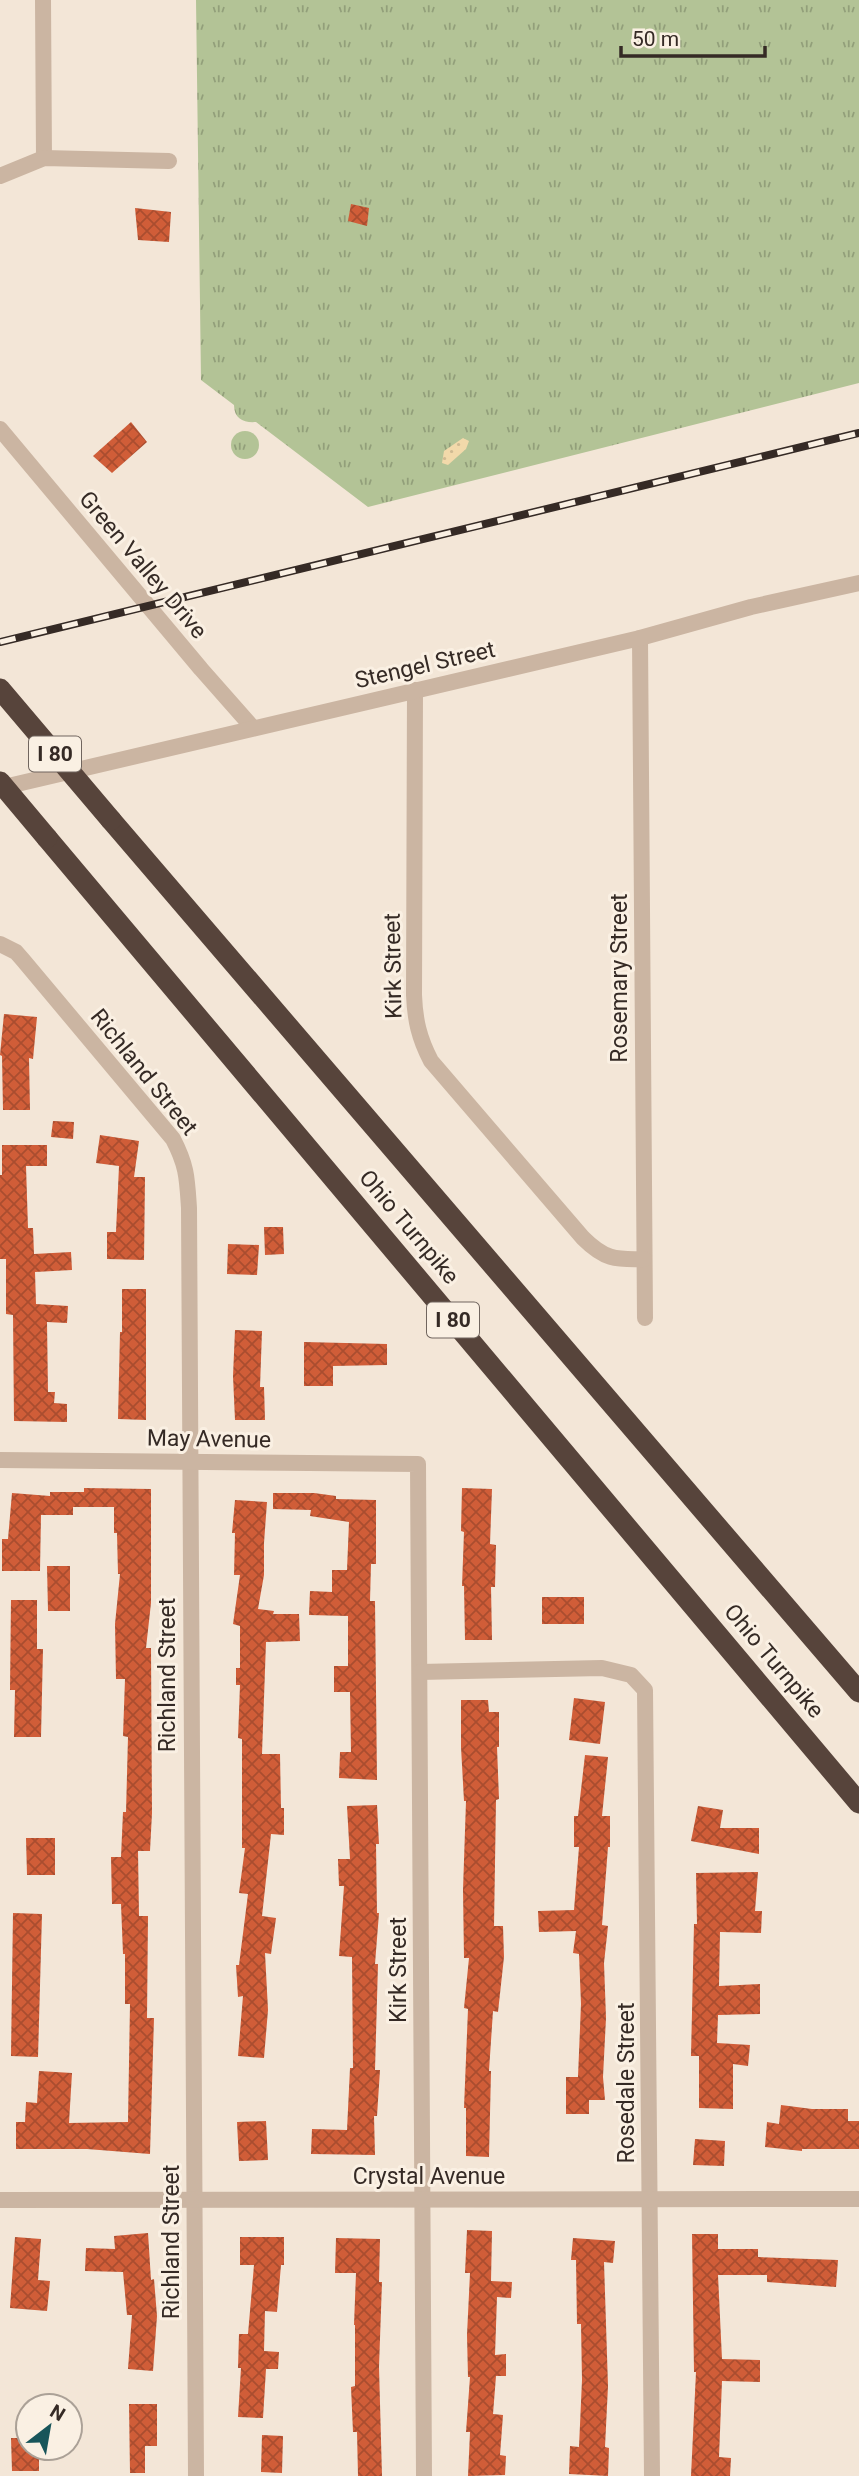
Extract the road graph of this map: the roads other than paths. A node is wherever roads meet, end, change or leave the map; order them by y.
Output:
1 (43, 0) edge
2 (44, 158) junction
3 (169, 161) dead end
4 (0, 176) edge
5 (0, 429) edge
6 (859, 583) edge
7 (640, 638) junction
8 (0, 689) edge
9 (415, 690) junction
10 (253, 728) junction
11 (0, 782) edge
12 (0, 788) edge
13 (0, 944) edge
14 (644, 1259) junction
15 (645, 1318) dead end
16 (0, 1460) edge
17 (189, 1461) junction
18 (418, 1464) joint
19 (420, 1672) junction
20 (859, 1692) edge
21 (859, 1803) edge
22 (194, 2199) junction
23 (422, 2199) junction
24 (650, 2199) junction
25 (859, 2199) edge
26 (0, 2200) edge
27 (196, 2476) edge
28 (424, 2476) edge
29 (652, 2476) edge

1 - 2 street
2 - 3 street
2 - 4 street
5 - 10 street, Green Valley Drive
6 - 7 street, Stengel Street
7 - 9 street, Stengel Street
7 - 14 street, Rosemary Street
8 - 20 highway, Ohio Turnpike / I 80, bridge
9 - 10 street, Stengel Street
9 - 14 street, Kirk Street
10 - 12 street, Stengel Street
11 - 21 highway, Ohio Turnpike / I 80, bridge
13 - 17 street, Richland Street
14 - 15 street, Rosemary Street
16 - 17 street, May Avenue
17 - 18 street, May Avenue
17 - 22 street, Richland Street
18 - 19 street, Kirk Street
19 - 23 street, Kirk Street
19 - 24 street, Rosedale Street
22 - 23 street, Crystal Avenue
22 - 26 street, Crystal Avenue
22 - 27 street, Richland Street
23 - 24 street, Crystal Avenue
23 - 28 street, Kirk Street
24 - 25 street, Crystal Avenue
24 - 29 street, Rosedale Street

